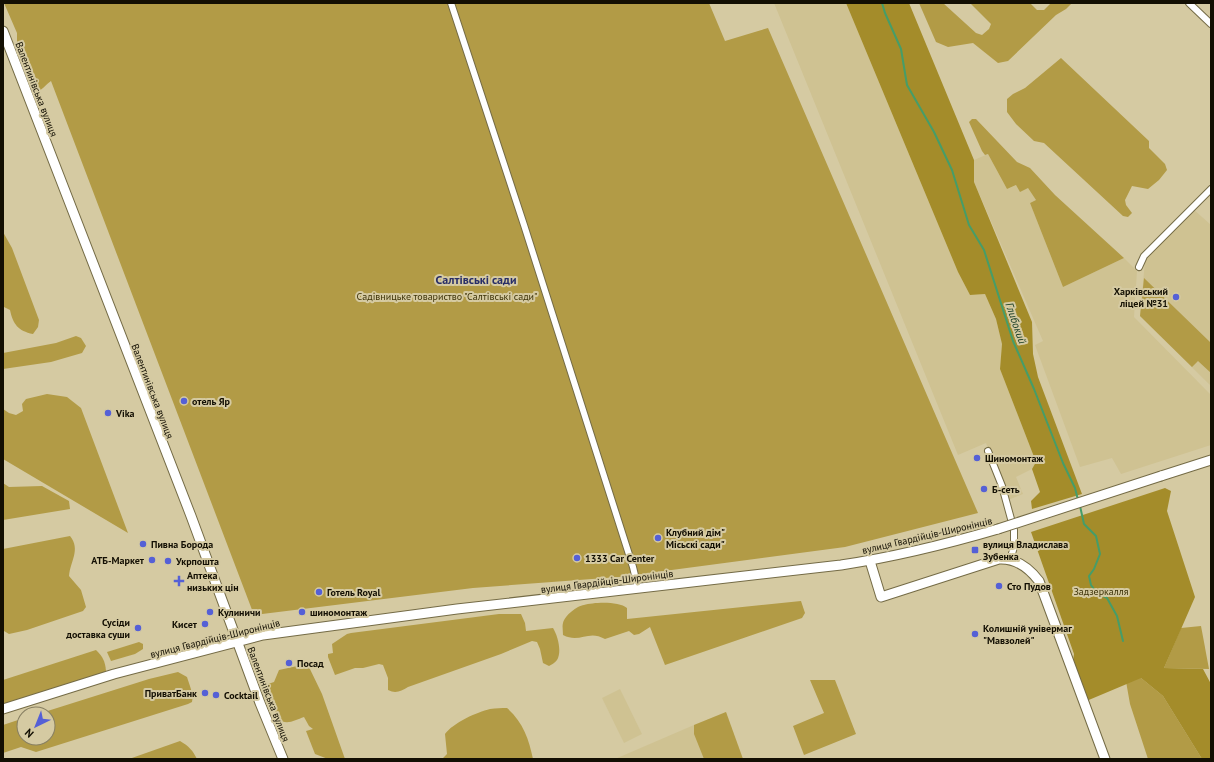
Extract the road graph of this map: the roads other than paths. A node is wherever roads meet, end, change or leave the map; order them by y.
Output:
1 (451, 3) edge
2 (1189, 3) edge
3 (1211, 24) edge
4 (3, 31) edge
5 (1211, 189) edge
6 (1139, 267) dead end
7 (988, 451) dead end
8 (1211, 460) edge
9 (1010, 560) junction
10 (870, 561) junction
11 (638, 588) junction
12 (237, 641) junction
13 (3, 710) edge
14 (283, 759) edge
15 (1106, 759) edge

1 - 11 street
2 - 3 street
4 - 12 main road, Валентинівська вулиця
5 - 6 street
7 - 9 street
8 - 10 main road, вулиця Гвардійців-Широнінців, bridge
9 - 10 main road
9 - 15 main road
10 - 11 main road, вулиця Гвардійців-Широнінців
11 - 12 main road, вулиця Гвардійців-Широнінців
12 - 13 main road, вулиця Гвардійців-Широнінців
12 - 14 main road, Валентинівська вулиця

